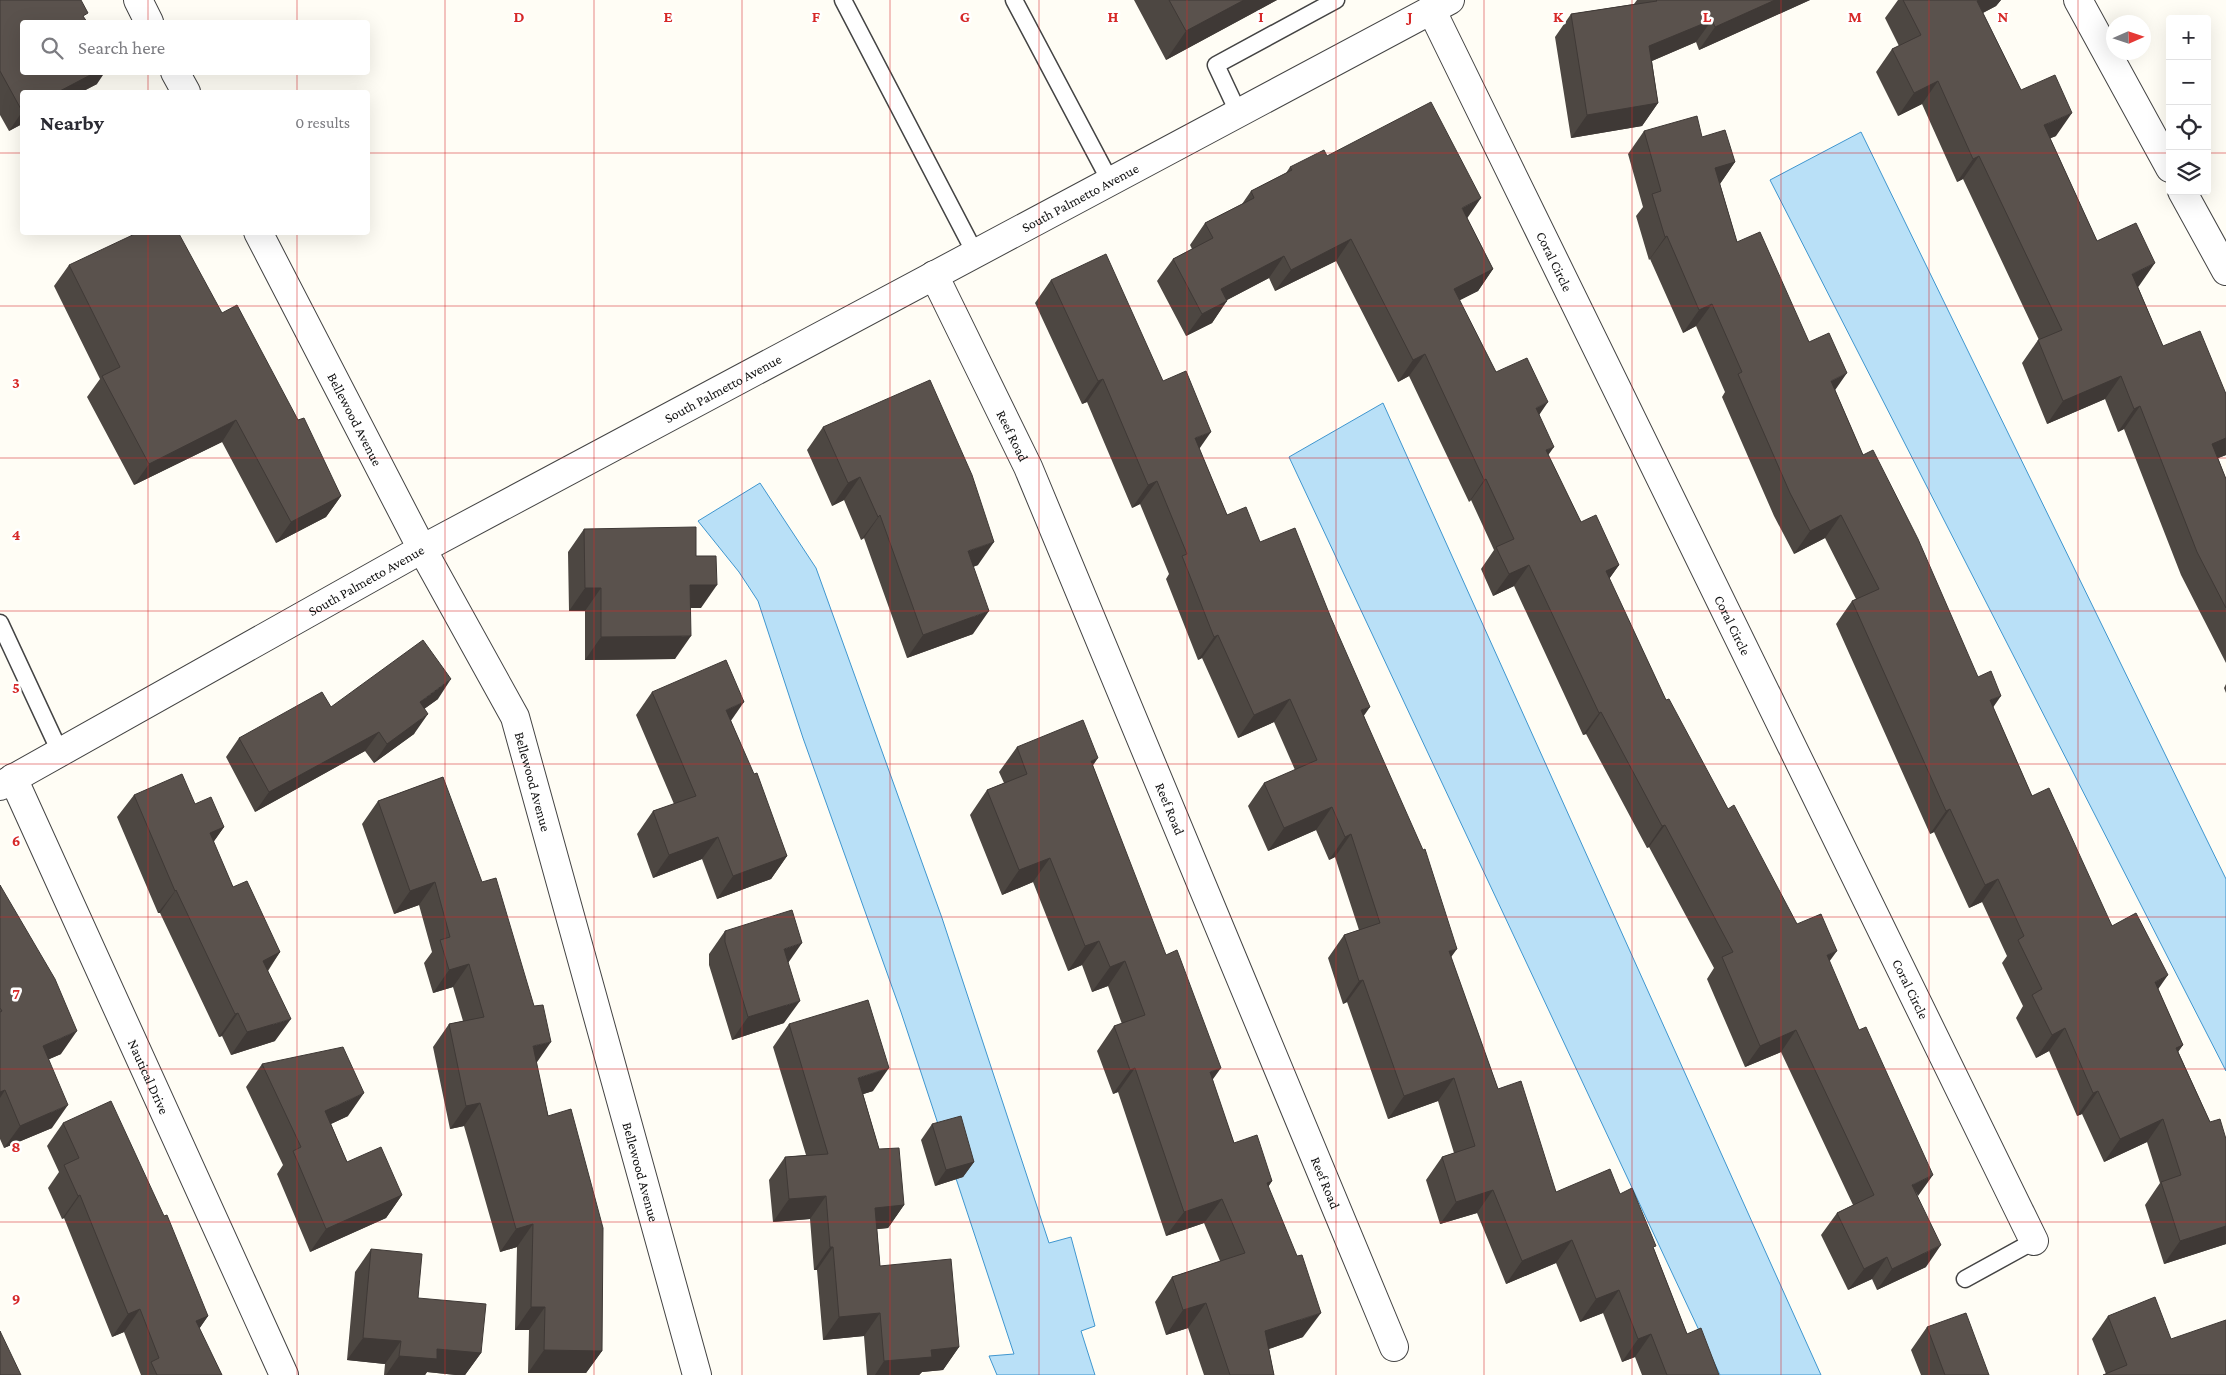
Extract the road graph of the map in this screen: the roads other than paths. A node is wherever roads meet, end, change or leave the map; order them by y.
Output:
1 (138, 0) edge
2 (843, 0) edge
3 (1014, 0) edge
4 (1336, 0) edge
5 (2078, 0) edge
6 (1440, 4) edge
7 (148, 20) edge
8 (177, 75) edge
9 (185, 90) edge
10 (1238, 112) junction
11 (2166, 161) edge
12 (1110, 181) junction
13 (2184, 195) edge
14 (260, 235) edge
15 (976, 253) junction
16 (2226, 271) edge
17 (934, 275) junction
18 (422, 548) junction
19 (0, 623) edge
20 (60, 752) junction
21 (7, 782) edge
22 (2034, 1241) joint
23 (1965, 1279) dead end
24 (1394, 1347) dead end
25 (284, 1375) edge
26 (698, 1375) edge

1 - 7 street
2 - 15 lane
3 - 12 lane
4 - 10 lane
5 - 11 street
6 - 10 street, South Palmetto Avenue
6 - 22 street, Coral Circle
8 - 9 street
10 - 12 street, South Palmetto Avenue
12 - 15 street, South Palmetto Avenue
13 - 16 street
14 - 18 street, Bellewood Avenue
15 - 17 street, South Palmetto Avenue
17 - 18 street, South Palmetto Avenue
17 - 24 street, Reef Road
18 - 20 street, South Palmetto Avenue
18 - 26 street, Bellewood Avenue
19 - 20 lane
20 - 21 street, South Palmetto Avenue
21 - 25 street, Nautical Drive
22 - 23 lane

